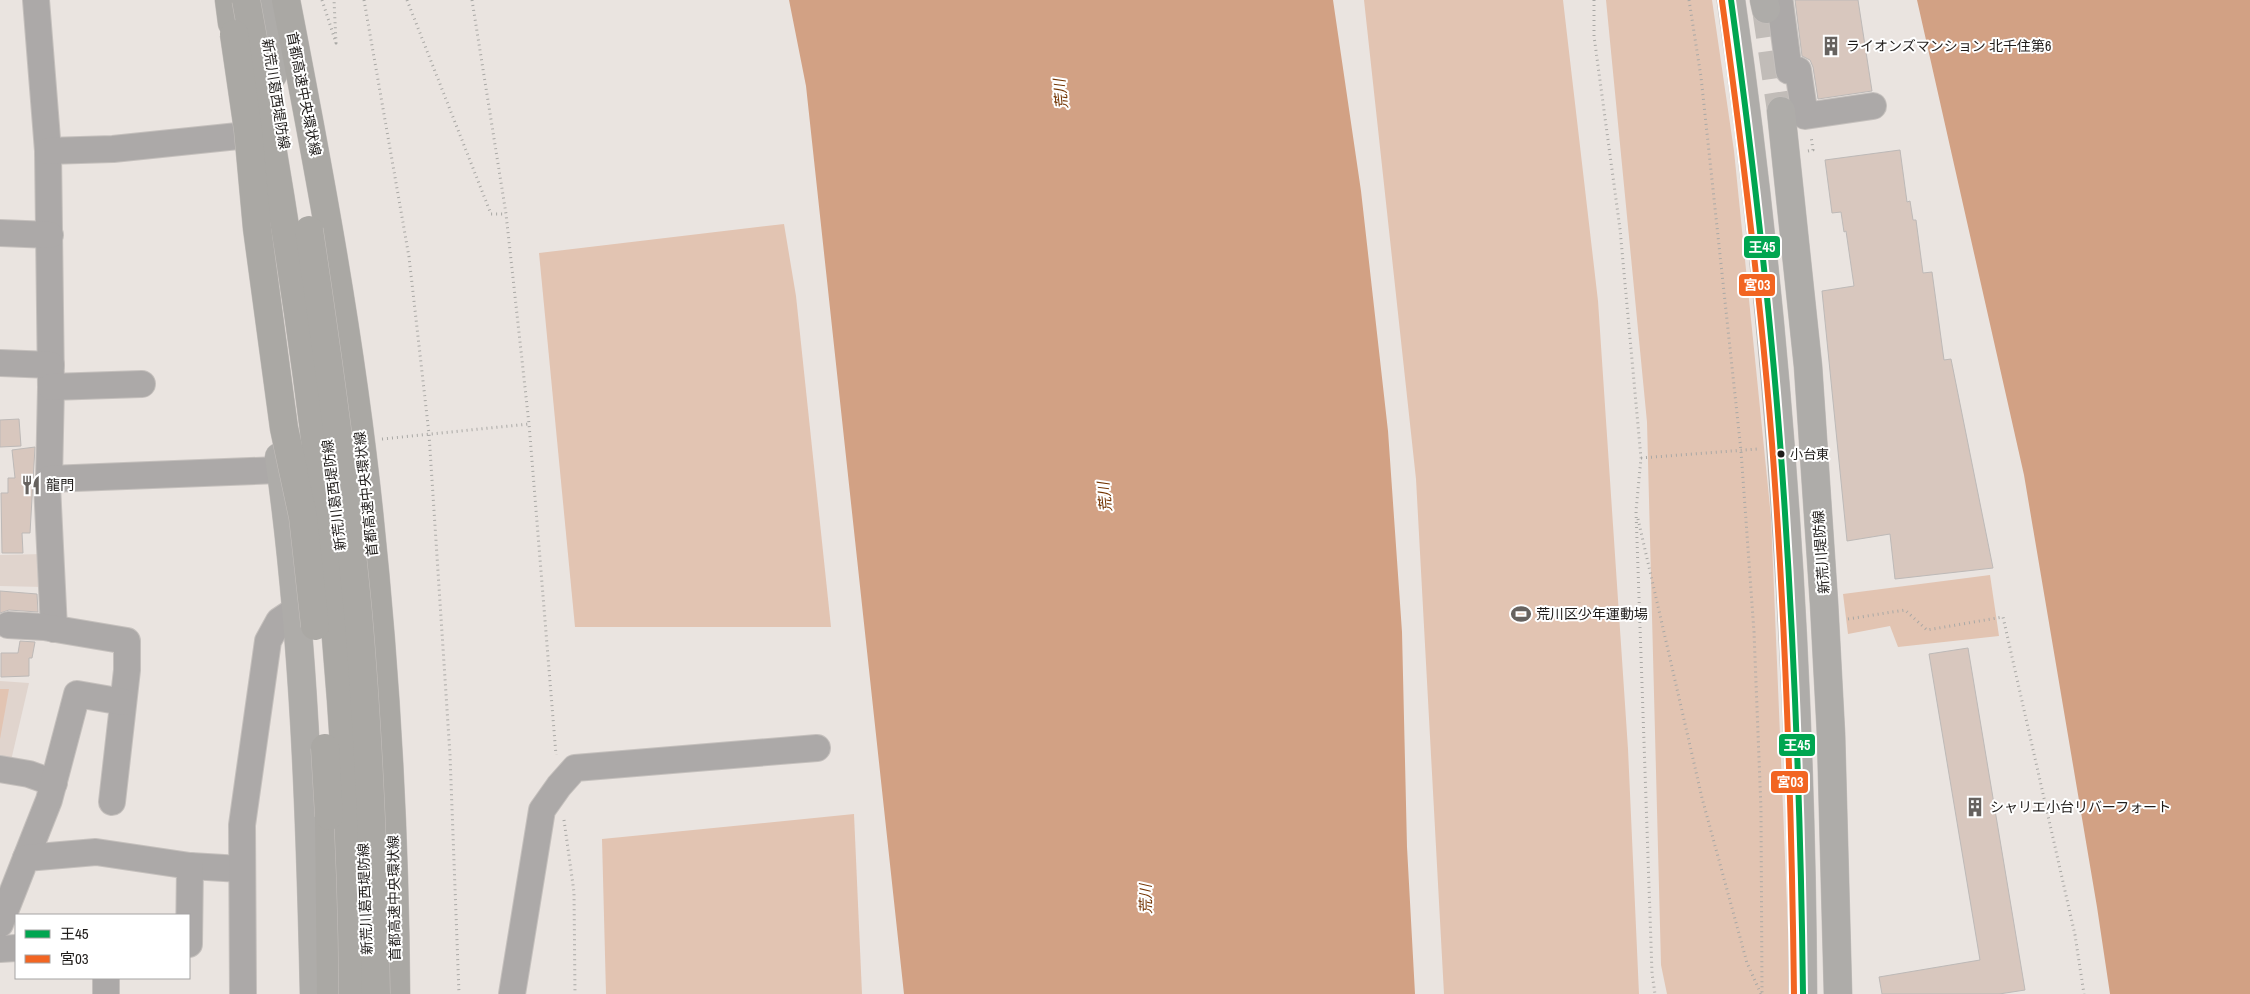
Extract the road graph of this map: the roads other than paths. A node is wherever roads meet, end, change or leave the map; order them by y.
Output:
1 (36, 0) edge
2 (216, 0) edge
3 (229, 0) edge
4 (246, 0) edge
5 (260, 0) edge
6 (274, 0) edge
7 (286, 0) edge
8 (1731, 0) edge
9 (1770, 4) edge
10 (1873, 106) dead end
11 (1781, 111) tunnel mouth
12 (238, 136) junction
13 (48, 151) junction
14 (0, 233) edge
15 (50, 235) junction
16 (0, 363) edge
17 (51, 376) junction
18 (142, 384) dead end
19 (331, 468) junction
20 (281, 471) junction
21 (50, 479) junction
22 (297, 609) junction
23 (8, 624) dead end
24 (54, 629) junction
25 (124, 702) junction
26 (817, 748) dead end
27 (0, 769) edge
28 (54, 783) junction
29 (112, 802) dead end
30 (26, 858) junction
31 (190, 866) junction
32 (241, 869) junction
33 (189, 914) edge
34 (0, 924) edge
35 (15, 948) edge
36 (0, 949) edge
37 (106, 979) edge
38 (106, 994) edge
39 (243, 994) edge
40 (314, 994) edge
41 (331, 994) edge
42 (353, 994) edge
43 (367, 994) edge
44 (376, 994) edge
45 (384, 994) edge
46 (396, 994) edge
47 (512, 994) edge
48 (1803, 994) edge
49 (1838, 994) edge

1 - 13 street
2 - 12 main road
3 - 41 highway, bridge
4 - 42 highway, bridge
5 - 19 main road, 新荒川葛西堤防線
6 - 44 highway, bridge
7 - 46 highway, 首都高速中央環状線
8 - 48 main road
9 - 10 street
11 - 49 main road, 新荒川堤防線
12 - 13 street
12 - 20 main road
13 - 15 street
14 - 15 street
15 - 17 street
16 - 17 street
17 - 18 street
17 - 21 street
19 - 20 street
19 - 43 main road, 新荒川葛西堤防線
19 - 45 main road
20 - 21 street
20 - 22 main road
21 - 24 street
22 - 32 street
22 - 40 main road
23 - 24 street
24 - 25 street
25 - 28 street
25 - 29 street
26 - 47 street
27 - 28 street
28 - 30 street
30 - 31 street
30 - 34 street
31 - 32 street
31 - 33 street
32 - 39 street
35 - 36 street
37 - 38 street

